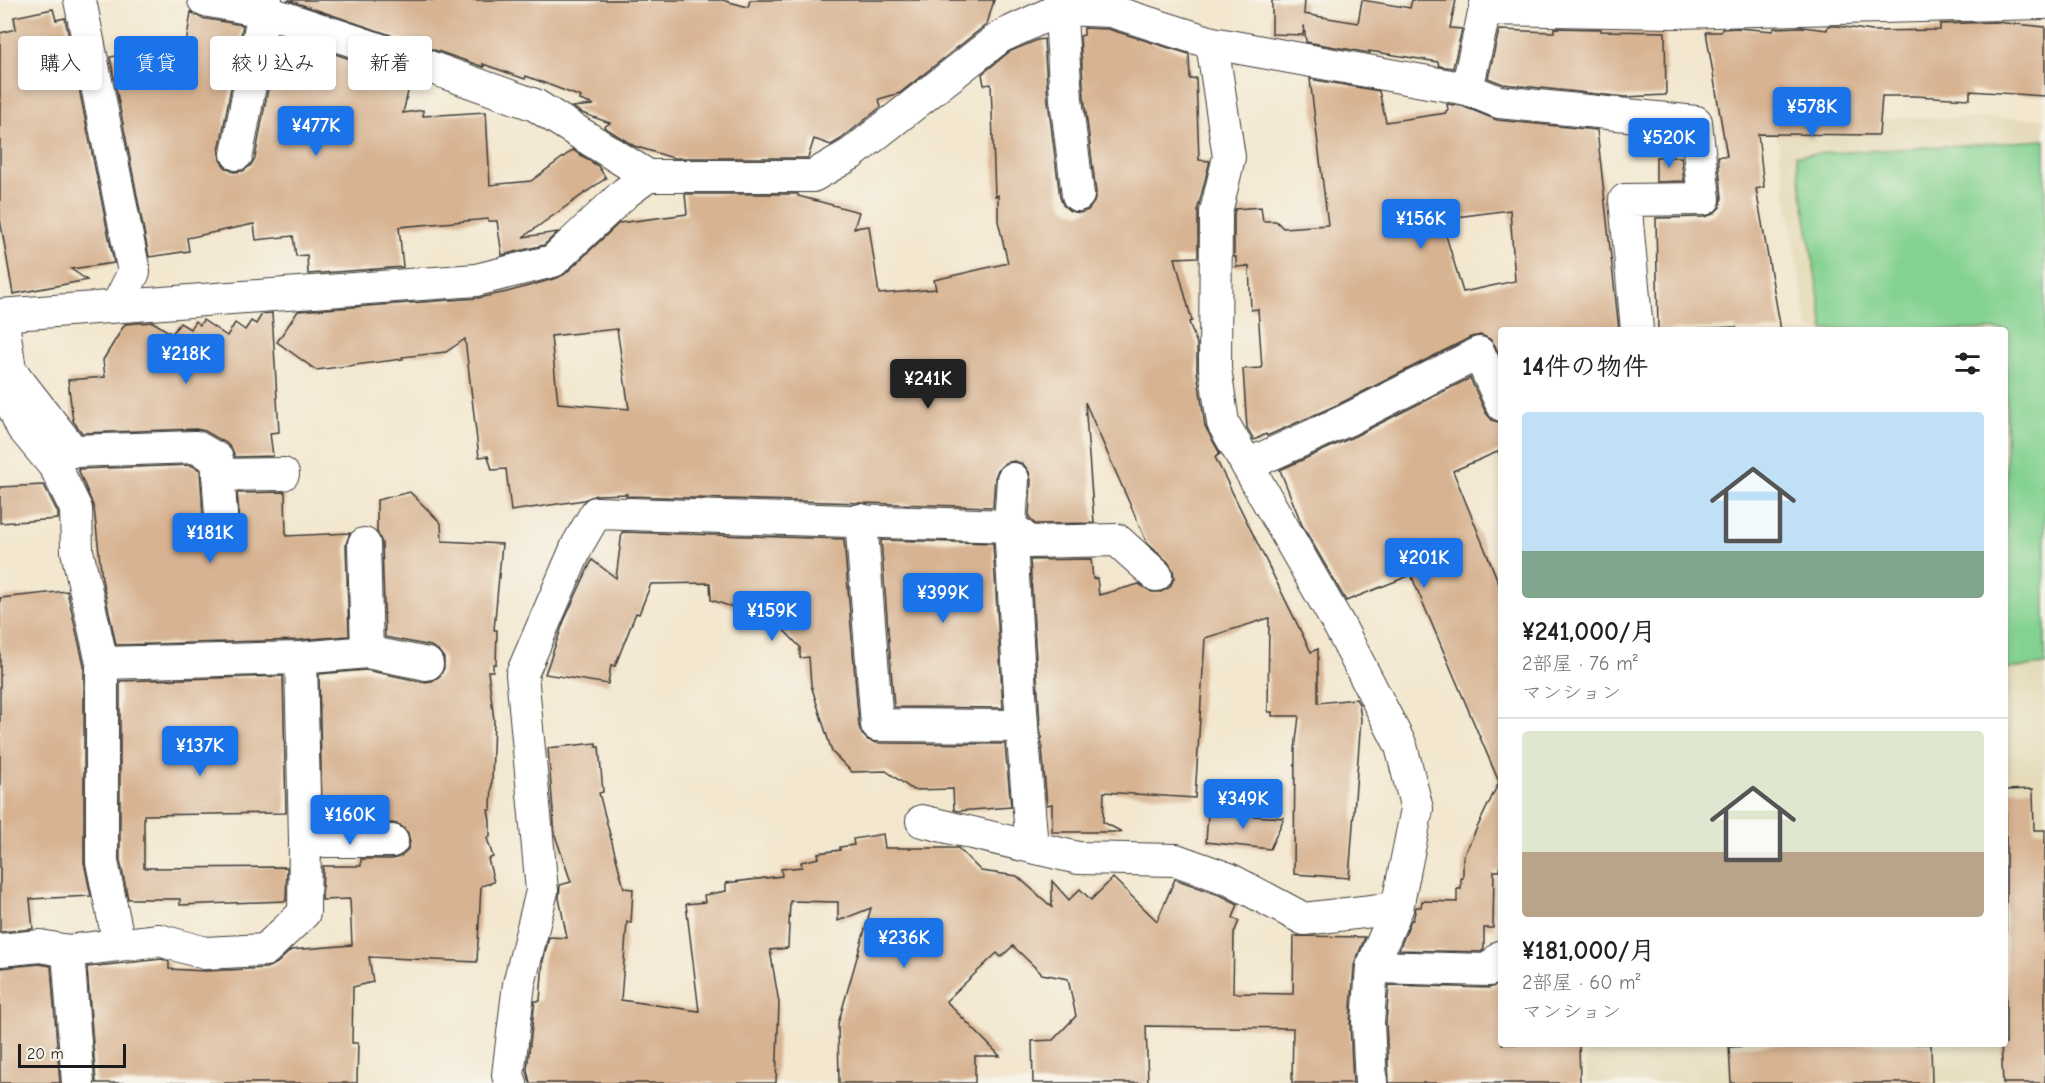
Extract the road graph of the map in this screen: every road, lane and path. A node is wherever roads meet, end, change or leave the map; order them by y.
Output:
1 (80, 0) edge
2 (204, 0) edge
3 (2045, 3) edge
4 (1486, 4) edge
5 (1060, 5) edge
6 (265, 6) edge
7 (1606, 6) edge
8 (1212, 43) junction
9 (1467, 89) junction
10 (237, 154) dead end
11 (648, 176) junction
12 (1078, 195) dead end
13 (117, 306) junction
14 (1, 315) edge
15 (1637, 327) edge
16 (10, 370) junction
17 (1498, 396) edge
18 (1247, 465) junction
19 (283, 474) dead end
20 (218, 475) junction
21 (1013, 479) dead end
22 (220, 514) dead end
23 (861, 520) junction
24 (1010, 526) junction
25 (364, 544) dead end
26 (1156, 575) dead end
27 (367, 652) junction
28 (301, 658) junction
29 (102, 663) junction
30 (427, 664) dead end
31 (1022, 726) junction
32 (922, 821) dead end
33 (305, 841) junction
34 (392, 841) dead end
35 (1032, 847) junction
36 (1397, 908) junction
37 (119, 944) junction
38 (0, 950) edge
39 (68, 951) junction
40 (1498, 960) edge
41 (1372, 967) junction
42 (78, 1083) edge
43 (511, 1083) edge
44 (1371, 1083) edge

1 - 13 street
2 - 6 street
3 - 7 street
4 - 7 street
4 - 9 street
5 - 8 street
5 - 11 street
5 - 12 street
6 - 10 street
6 - 11 street
8 - 9 street
8 - 18 street
9 - 15 street
11 - 13 street
13 - 14 street
14 - 16 street
16 - 20 street
16 - 29 street
17 - 18 street
18 - 36 street
19 - 20 street
20 - 22 street
21 - 24 street
23 - 24 street
23 - 31 street
23 - 43 street
24 - 26 street
24 - 31 street
25 - 27 street
27 - 28 street
27 - 30 street
28 - 29 street
28 - 33 street
29 - 37 street
31 - 35 street
32 - 35 street
33 - 34 street
33 - 37 street
35 - 36 street
36 - 41 street
37 - 39 street
38 - 39 street
39 - 42 street
40 - 41 street
41 - 44 street

